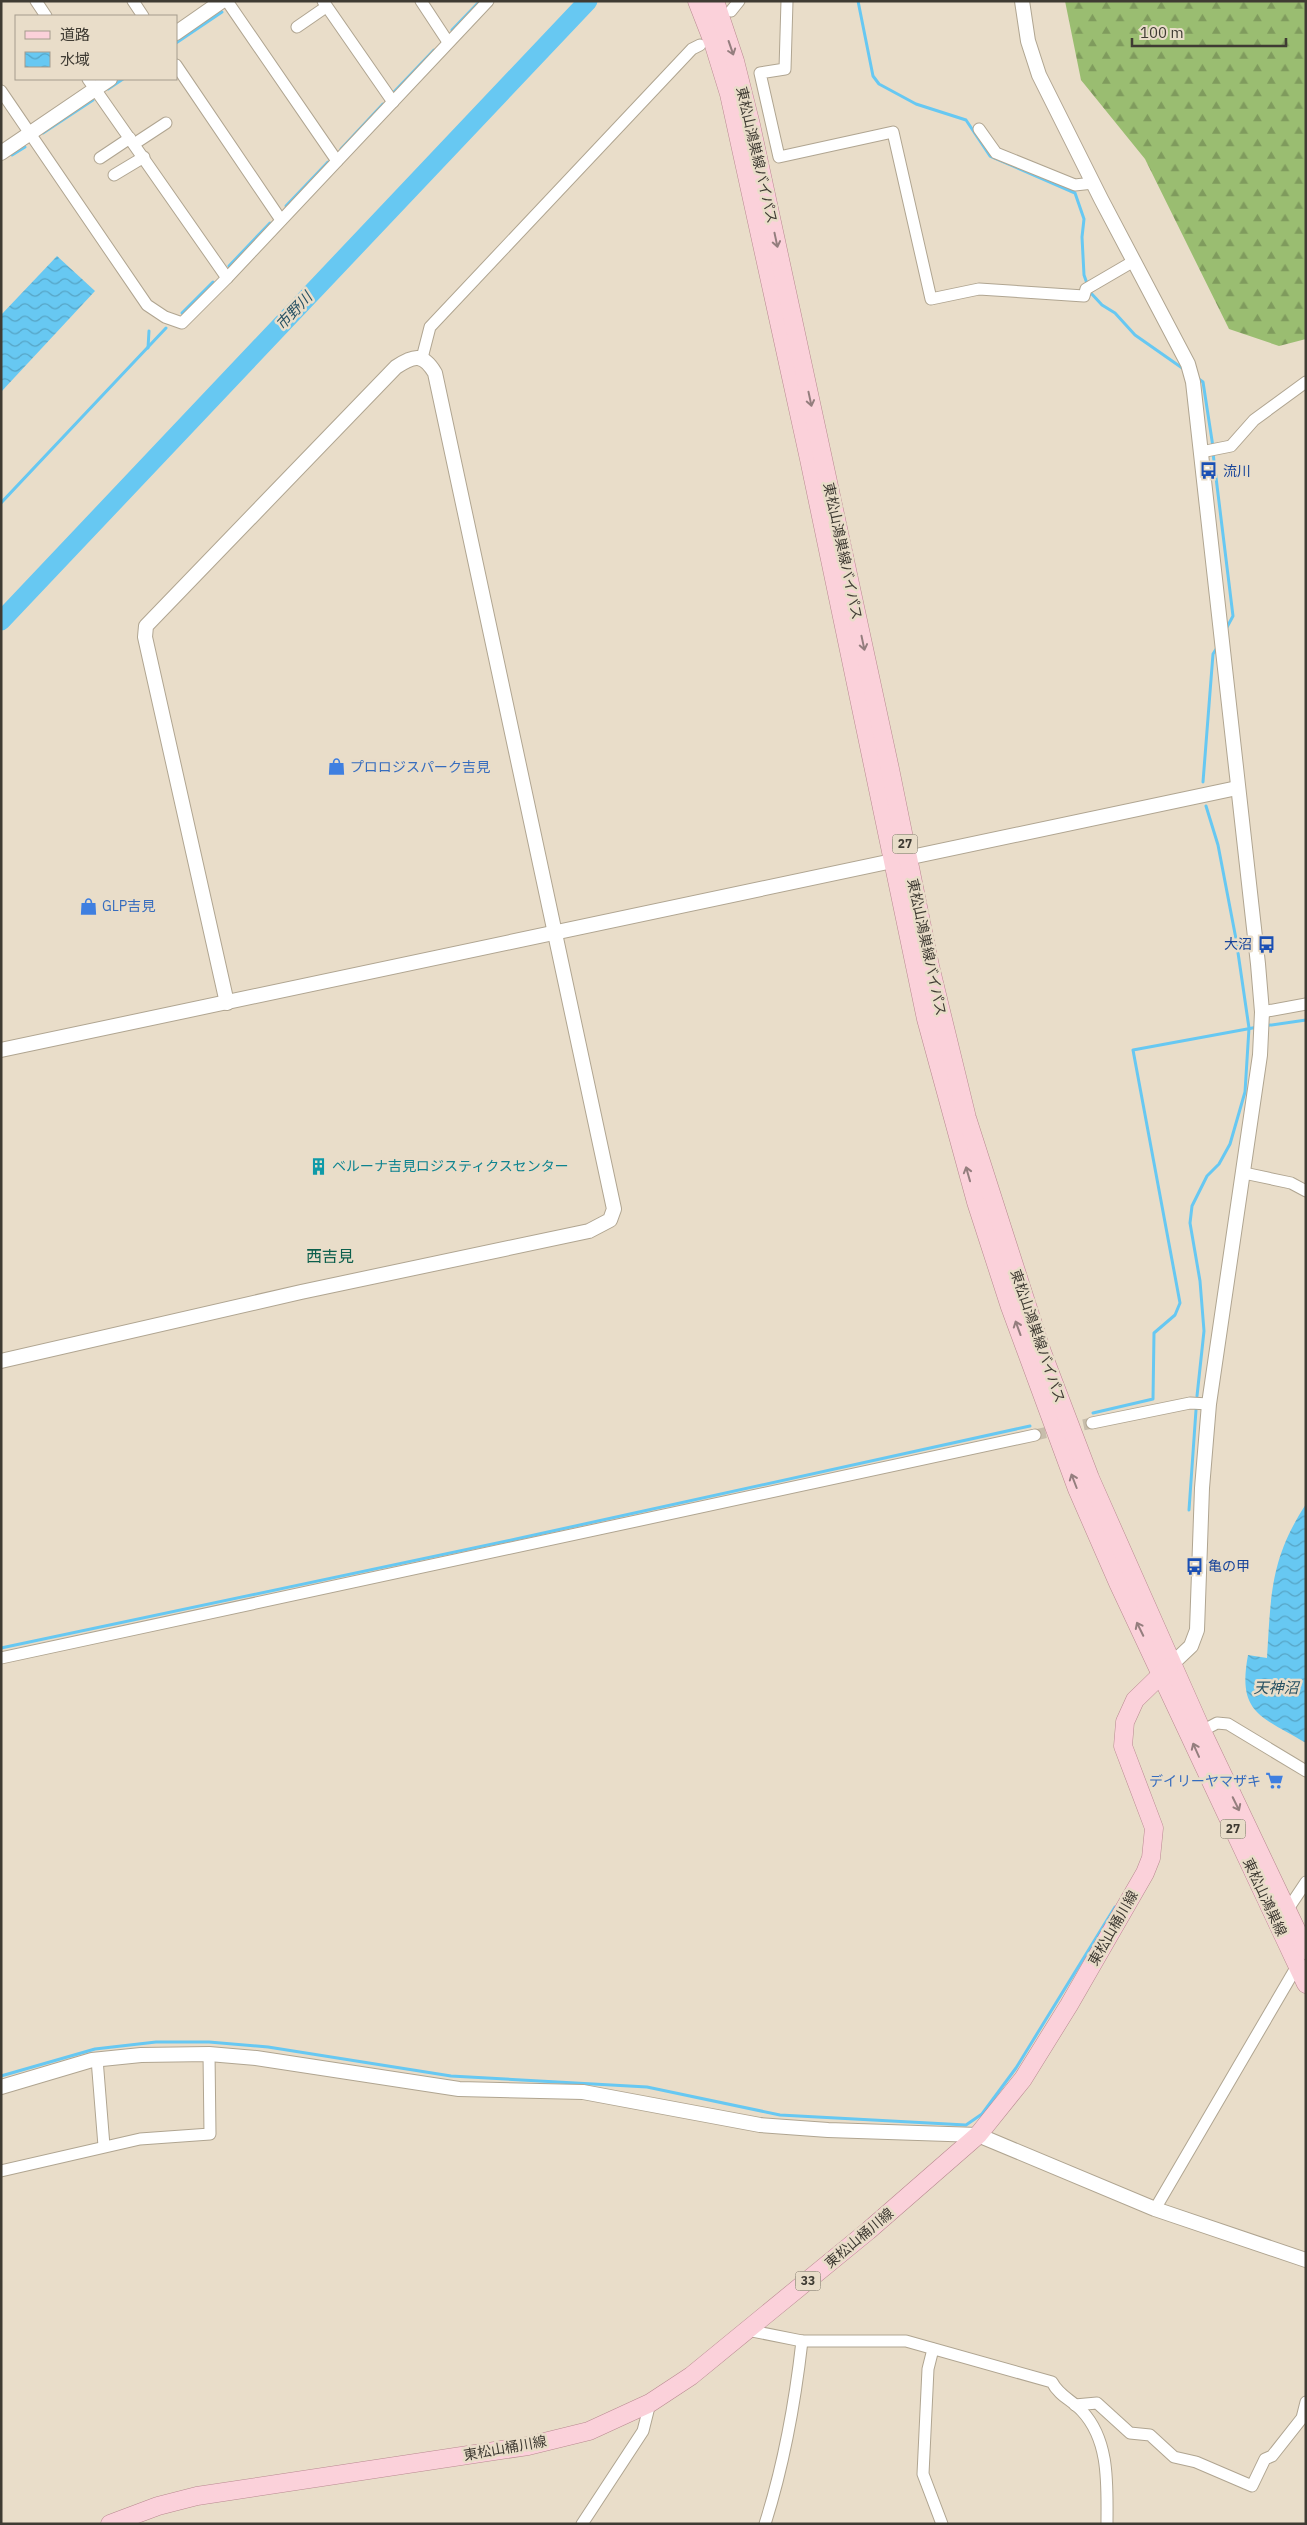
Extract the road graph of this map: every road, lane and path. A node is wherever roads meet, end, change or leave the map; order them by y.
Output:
1 (36, 1) edge
2 (133, 1) edge
3 (222, 1) edge
4 (226, 1) edge
5 (421, 1) edge
6 (488, 1) edge
7 (739, 1) edge
8 (787, 1) edge
9 (1022, 1) edge
10 (324, 4) edge
11 (707, 5) edge
12 (731, 11) dead end
13 (45, 15) edge
14 (142, 15) edge
15 (296, 27) dead end
16 (178, 32) edge
17 (448, 42) junction
18 (700, 45) dead end
19 (178, 68) edge
20 (106, 80) edge
21 (91, 84) edge
22 (1, 91) edge
23 (392, 102) junction
24 (166, 123) dead end
25 (978, 129) dead end
26 (30, 133) junction
27 (132, 141) junction
28 (1, 152) edge
29 (144, 157) junction
30 (100, 158) dead end
31 (337, 161) junction
32 (114, 175) dead end
33 (1094, 183) junction
34 (281, 220) junction
35 (1134, 261) junction
36 (227, 278) junction
37 (422, 358) junction
38 (1306, 382) edge
39 (1202, 452) junction
40 (1237, 788) junction
41 (900, 860) junction
42 (557, 934) junction
43 (227, 1003) junction
44 (1306, 1004) edge
45 (1262, 1012) junction
46 (1, 1050) edge
47 (1244, 1173) junction
48 (1306, 1191) edge
49 (1, 1362) edge
50 (1209, 1404) junction
51 (1092, 1423) tunnel mouth
52 (1035, 1435) tunnel mouth
53 (1, 1658) edge
54 (1167, 1669) junction
55 (1202, 1730) junction
56 (1306, 1771) edge
57 (1306, 1882) edge
58 (1286, 1912) junction
59 (1302, 1958) edge
60 (1306, 1984) edge
61 (209, 2054) junction
62 (97, 2059) junction
63 (1, 2087) edge
64 (978, 2135) junction
65 (104, 2146) junction
66 (1, 2171) edge
67 (1155, 2209) junction
68 (1306, 2260) edge
69 (747, 2330) junction
70 (802, 2341) junction
71 (932, 2348) junction
72 (1306, 2402) edge
73 (650, 2403) junction
74 (1074, 2405) junction
75 (110, 2524) edge
76 (582, 2524) edge
77 (765, 2524) edge
78 (942, 2524) edge
79 (1106, 2524) edge

1 - 13 street
2 - 14 street
3 - 16 street
4 - 31 street
5 - 17 street
6 - 17 street
7 - 12 street
8 - 35 street
9 - 33 street
10 - 15 street
10 - 23 street
11 - 41 main road, 東松山鴻巣線バイパス / 27
17 - 23 street
18 - 37 street
19 - 34 street
20 - 21 street
21 - 26 street
21 - 27 street
22 - 26 street
23 - 31 street
24 - 27 street
25 - 33 street
26 - 28 street
26 - 36 street
27 - 29 street
27 - 30 street
29 - 32 street
29 - 36 street
31 - 34 street
33 - 35 street
34 - 36 street
35 - 39 street
37 - 42 street
37 - 43 street
38 - 39 street
39 - 40 street
40 - 41 street
40 - 45 street
41 - 42 street
41 - 54 main road, 東松山鴻巣線バイパス / 27
42 - 43 street
42 - 49 street
43 - 46 street
44 - 45 street
45 - 47 street
47 - 48 street
47 - 50 street
50 - 51 street
50 - 54 street
52 - 53 street
54 - 55 main road, 東松山鴻巣線 / 27
59 -> 54 main road, 東松山鴻巣線 / 27
54 - 64 main road, 東松山桶川線 / 33
55 - 56 street
55 -> 58 main road, 東松山鴻巣線 / 27
57 - 58 street
58 - 59 main road, 東松山鴻巣線 / 27
59 - 60 main road, 東松山鴻巣線 / 27
59 - 67 street
61 - 62 street
61 - 64 street
61 - 65 street
62 - 63 street
62 - 65 street
64 - 67 street
64 - 69 main road, 東松山桶川線 / 33
65 - 66 street
67 - 68 street
69 - 70 street
69 - 73 main road, 東松山桶川線 / 33
70 - 71 street
70 - 77 street
71 - 74 street
71 - 78 street
72 - 74 street
73 - 75 main road, 東松山桶川線 / 33
73 - 76 street
74 - 79 street

